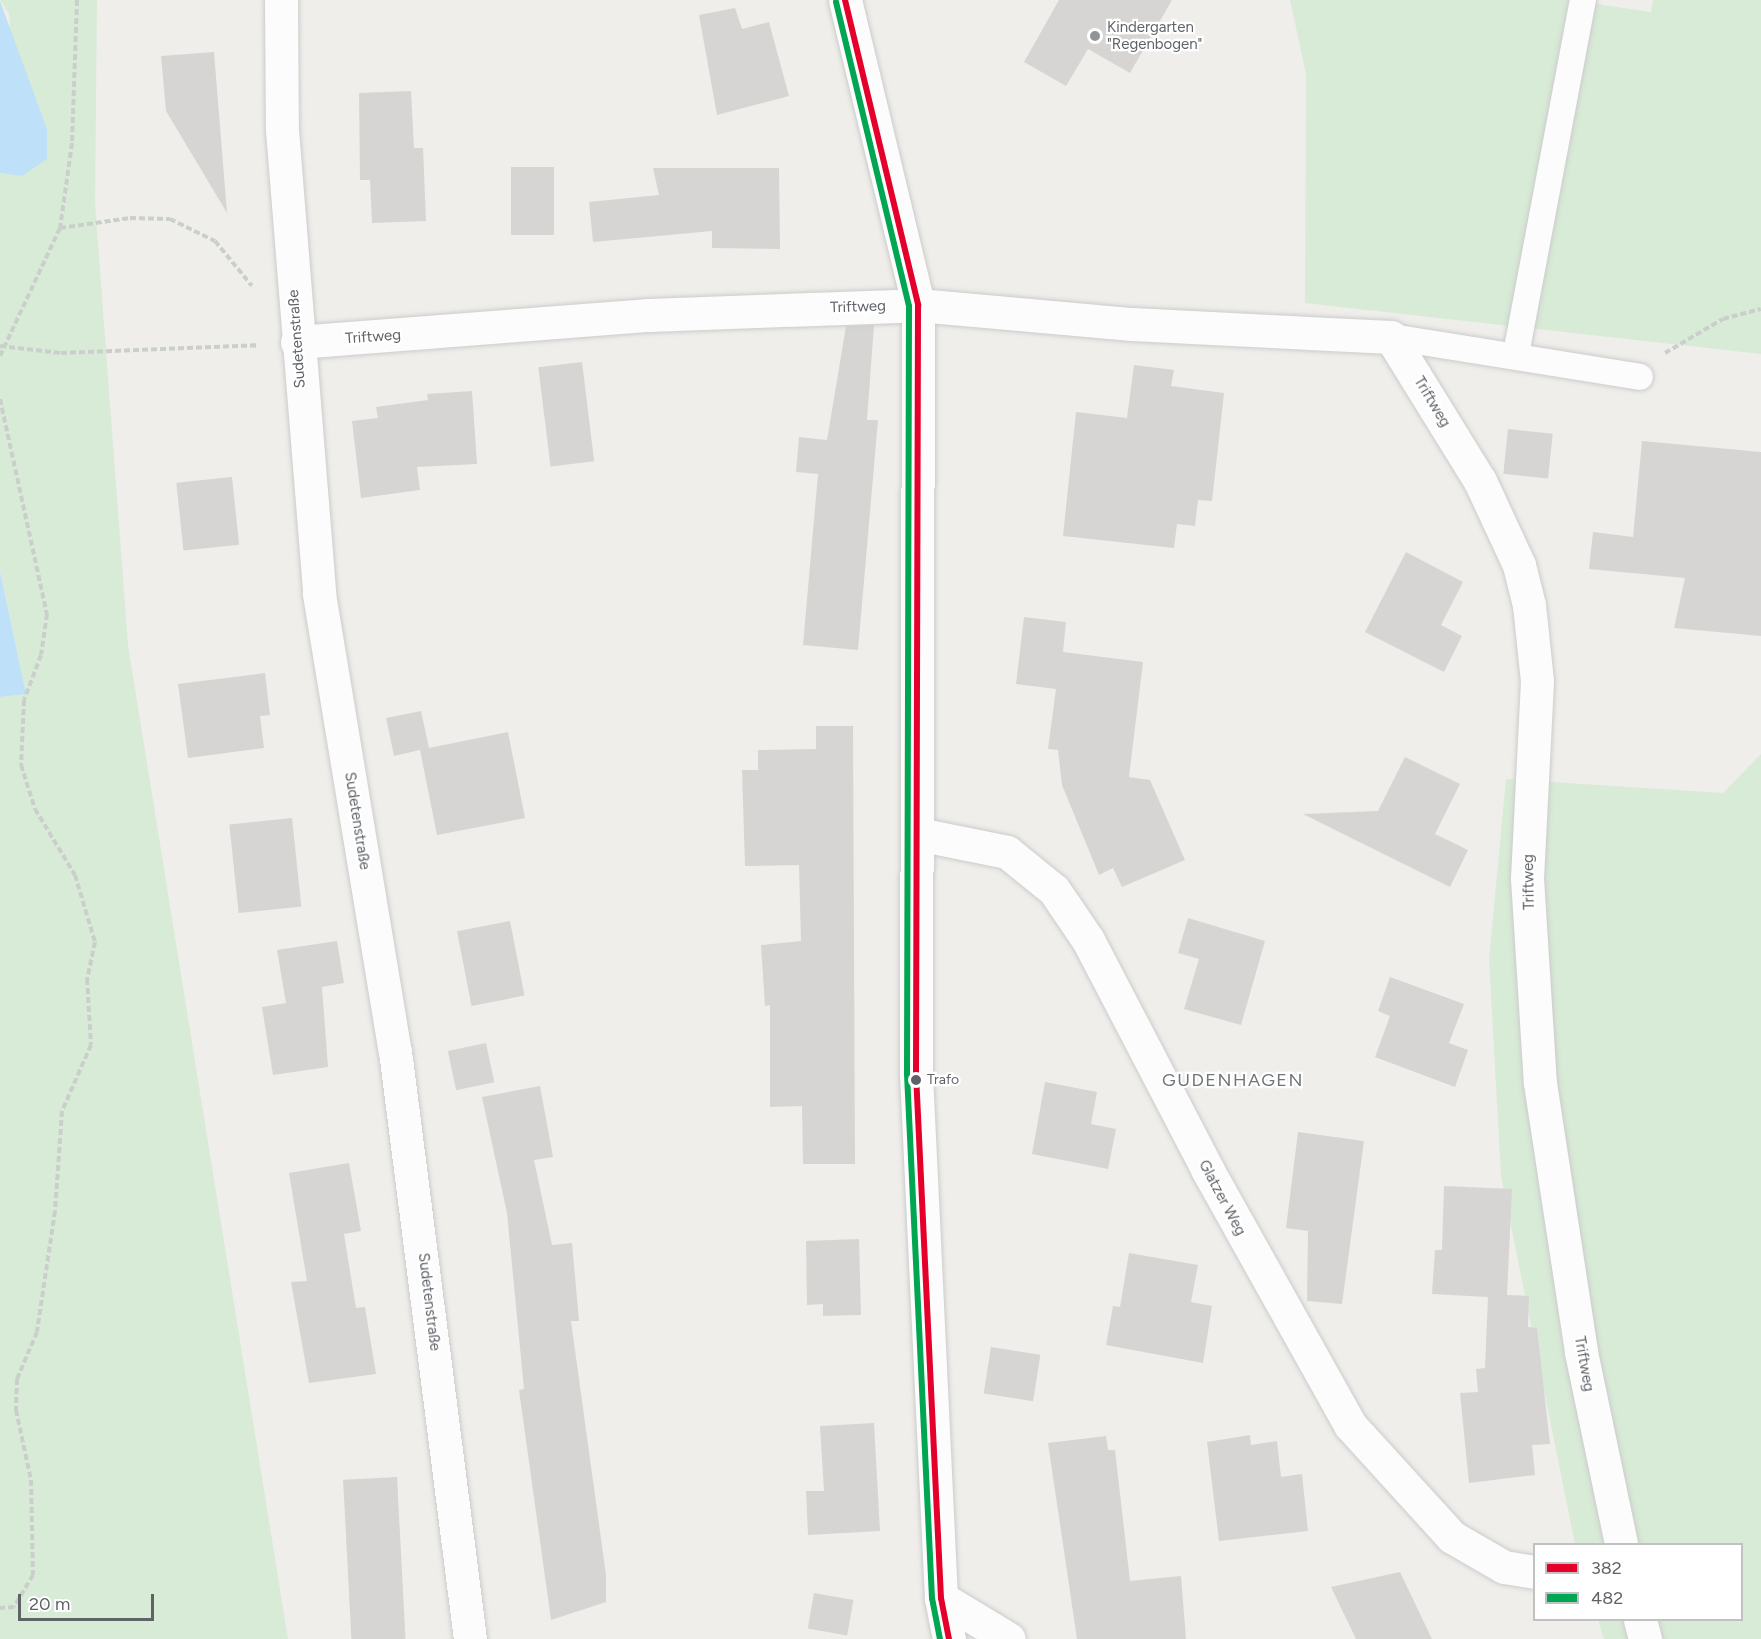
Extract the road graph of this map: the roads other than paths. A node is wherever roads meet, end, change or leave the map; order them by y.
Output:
1 (281, 0) edge
2 (845, 0) edge
3 (1583, 0) edge
4 (918, 305) junction
5 (1391, 337) junction
6 (297, 342) junction
7 (1516, 354) junction
8 (1640, 376) road end
9 (918, 834) junction
10 (1621, 1543) edge
11 (1533, 1572) edge
12 (941, 1598) junction
13 (1640, 1621) edge
14 (470, 1639) edge
15 (948, 1639) edge
16 (1009, 1639) edge
17 (1645, 1639) edge

1 - 6 street, Sudetenstraße
2 - 4 street
3 - 7 lane
4 - 5 street, Triftweg
4 - 6 street, Triftweg
4 - 9 street
5 - 7 lane
5 - 10 street, Triftweg
6 - 14 street, Sudetenstraße
7 - 8 lane
9 - 11 street, Glatzer Weg
9 - 12 street
12 - 15 street
12 - 16 street
13 - 17 street

